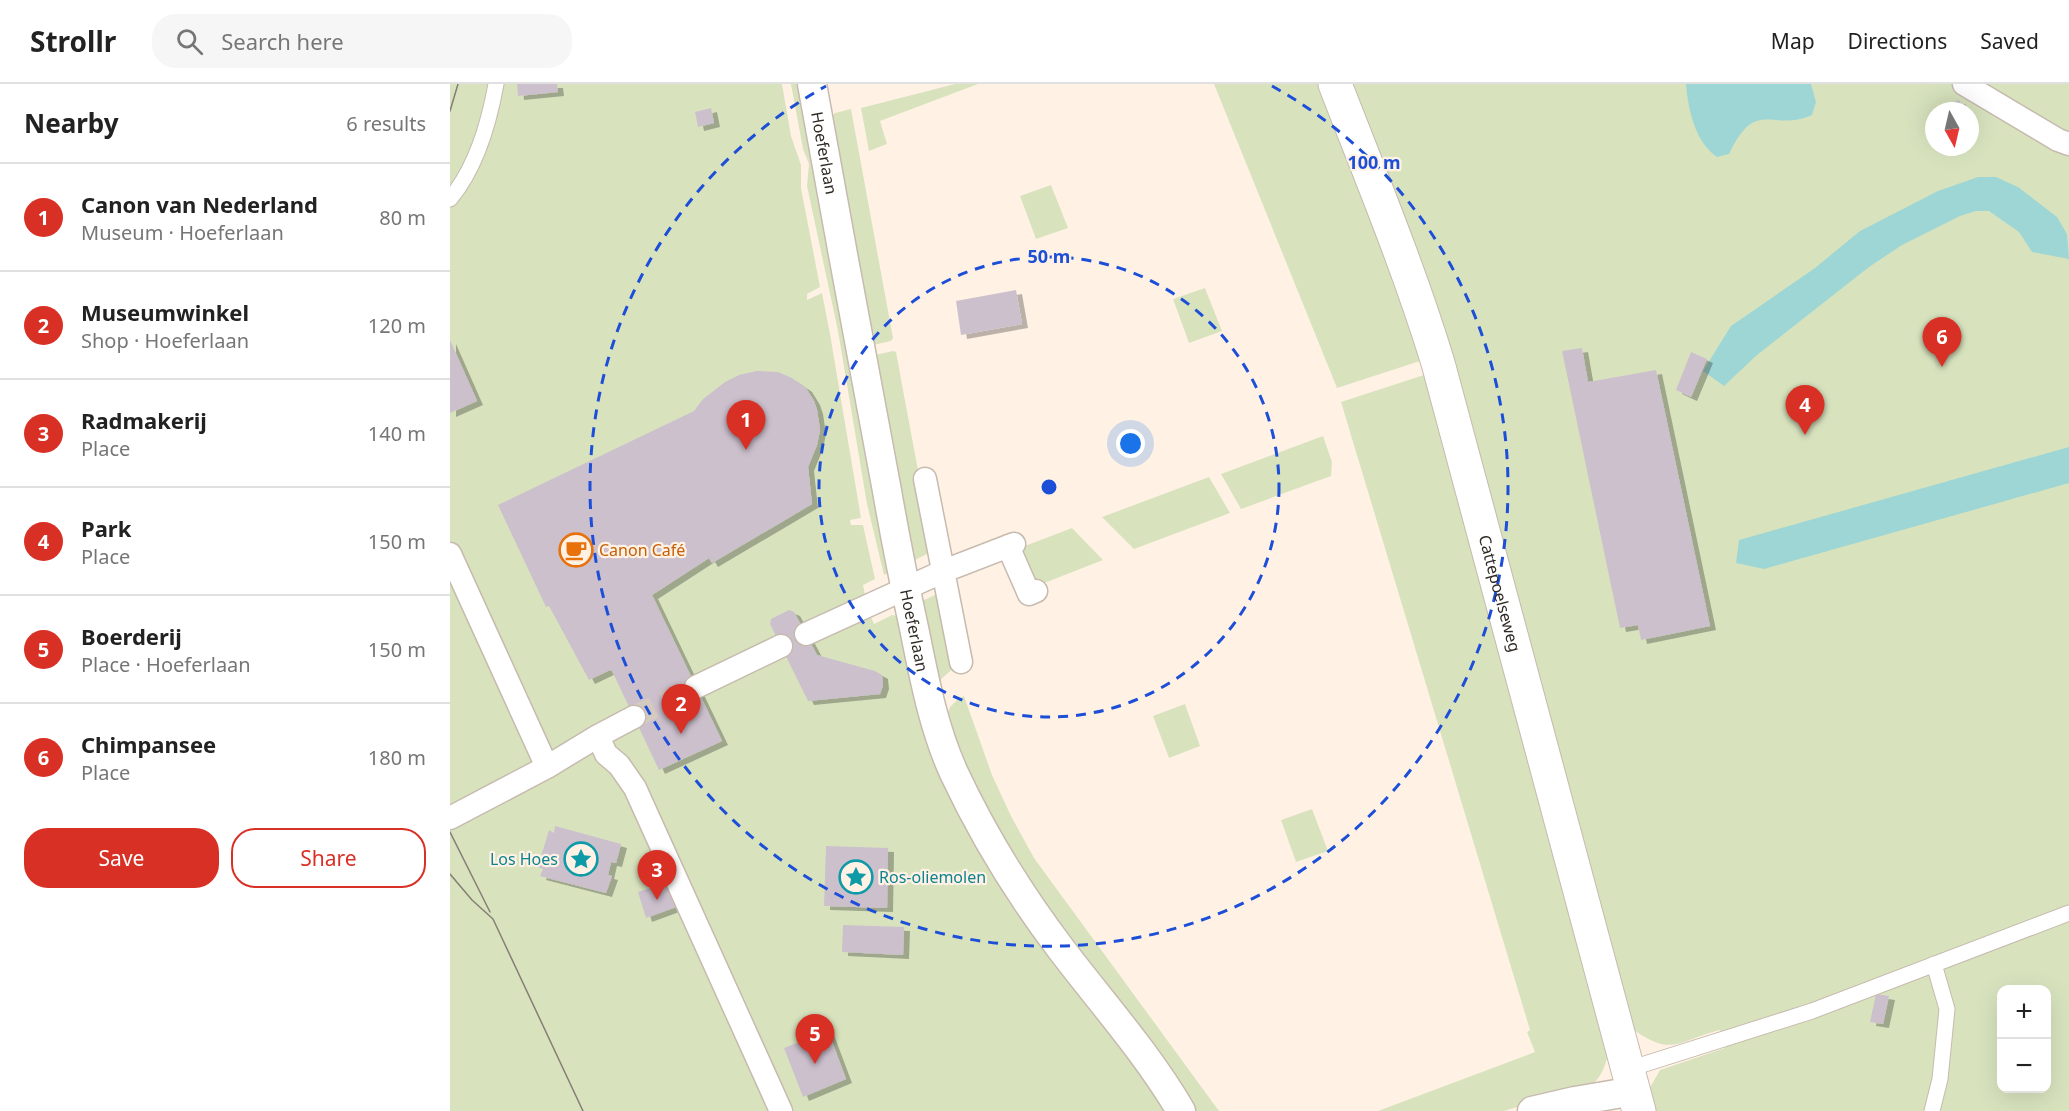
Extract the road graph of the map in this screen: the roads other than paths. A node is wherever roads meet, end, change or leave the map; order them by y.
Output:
1 (496, 84) edge
2 (812, 84) edge
3 (1335, 84) edge
4 (1964, 84) edge
5 (2069, 144) edge
6 (450, 199) edge
7 (925, 479) dead end
8 (450, 554) edge
9 (944, 571) junction
10 (906, 588) junction
11 (1036, 591) dead end
12 (806, 634) dead end
13 (781, 646) dead end
14 (961, 662) dead end
15 (696, 687) tunnel mouth
16 (634, 717) tunnel mouth
17 (598, 736) junction
18 (547, 767) junction
19 (450, 818) edge
20 (2069, 914) edge
21 (1934, 964) junction
22 (1634, 1091) edge
23 (782, 1111) edge
24 (1181, 1111) edge
25 (1532, 1111) edge
26 (1932, 1111) edge

1 - 6 lane
2 - 10 street, Hoeferlaan
3 - 22 street, Cattepoelseweg
4 - 5 street
7 - 9 street
8 - 18 street
9 - 10 street
9 - 11 street
9 - 14 street
10 - 12 street
10 - 24 street, Hoeferlaan
13 - 15 street
16 - 17 street
17 - 18 street
17 - 23 street
18 - 19 street
20 - 21 lane
21 - 22 lane
21 - 26 lane
22 - 25 street

